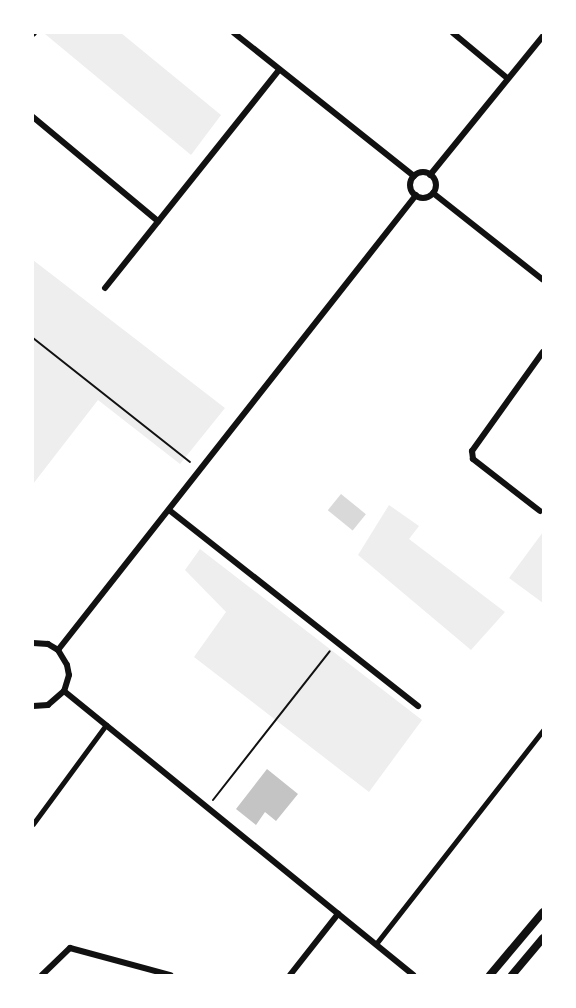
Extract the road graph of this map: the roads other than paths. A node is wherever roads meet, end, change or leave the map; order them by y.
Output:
1 (234, 33) edge
2 (453, 33) edge
3 (543, 36) edge
4 (279, 70) junction
5 (507, 78) junction
6 (33, 117) edge
7 (430, 174) junction
8 (414, 176) junction
9 (433, 193) junction
10 (416, 195) junction
11 (158, 221) junction
12 (543, 280) edge
13 (105, 288) dead end
14 (543, 352) edge
15 (169, 510) junction
16 (540, 511) dead end
17 (33, 643) edge
18 (58, 650) junction
19 (64, 691) junction
20 (33, 706) edge
21 (418, 706) dead end
22 (106, 725) junction
23 (543, 730) edge
24 (33, 824) edge
25 (543, 912) edge
26 (338, 914) junction
27 (543, 938) edge
28 (376, 944) junction
29 (42, 975) edge
30 (170, 975) edge
31 (290, 975) edge
32 (413, 975) edge
33 (490, 975) edge
34 (512, 975) edge

1 - 4 street
2 - 5 street
3 - 5 street
4 - 8 street
4 - 11 street
5 - 7 street
6 - 11 street
7 - 8 street
7 - 9 street
8 - 10 street
9 - 10 street
9 - 12 street
10 - 15 street
11 - 13 street
14 - 16 street
15 - 18 street
15 - 21 street
17 - 18 street
18 - 19 street
19 - 20 street
19 - 22 street
22 - 24 street
22 - 26 street
23 - 28 street
25 - 33 street
26 - 28 street
26 - 31 street
27 - 34 street
28 - 32 street
29 - 30 street

